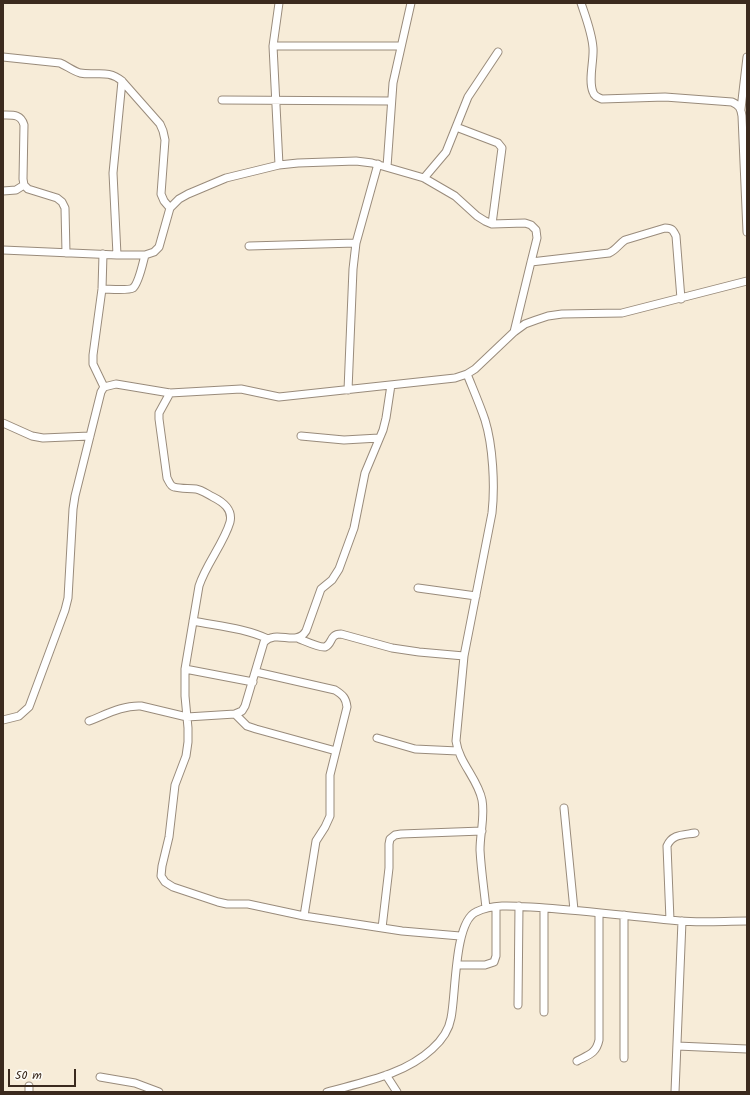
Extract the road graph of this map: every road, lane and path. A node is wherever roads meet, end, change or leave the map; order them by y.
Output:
1 (279, 3) edge
2 (411, 3) edge
3 (581, 3) edge
4 (273, 46) junction
5 (401, 46) junction
6 (498, 52) dead end
7 (3, 57) edge
8 (747, 57) edge
9 (122, 81) junction
10 (222, 100) dead end
11 (276, 100) junction
12 (392, 101) junction
13 (741, 109) junction
14 (3, 115) edge
15 (456, 127) junction
16 (378, 164) junction
17 (279, 165) junction
18 (387, 167) junction
19 (424, 178) junction
20 (24, 185) junction
21 (3, 192) edge
22 (170, 208) junction
23 (492, 224) junction
24 (747, 232) edge
25 (356, 243) junction
26 (249, 246) dead end
27 (3, 250) edge
28 (66, 253) junction
29 (103, 254) junction
30 (117, 255) junction
31 (145, 255) junction
32 (532, 262) junction
33 (747, 281) edge
34 (102, 289) junction
35 (681, 299) junction
36 (514, 332) junction
37 (467, 374) junction
38 (391, 385) junction
39 (104, 387) junction
40 (348, 390) junction
41 (170, 393) junction
42 (3, 424) edge
43 (90, 436) junction
44 (301, 436) dead end
45 (379, 438) junction
46 (418, 588) dead end
47 (476, 596) junction
48 (193, 621) junction
49 (297, 638) junction
50 (268, 639) junction
51 (464, 656) junction
52 (185, 668) junction
53 (256, 672) junction
54 (252, 682) junction
55 (235, 714) junction
56 (187, 717) junction
57 (3, 720) edge
58 (89, 721) dead end
59 (378, 738) dead end
60 (336, 751) junction
61 (458, 751) junction
62 (564, 808) dead end
63 (482, 831) junction
64 (696, 833) dead end
65 (519, 906) junction
66 (496, 907) junction
67 (486, 908) junction
68 (544, 908) junction
69 (574, 910) junction
70 (599, 913) junction
71 (624, 915) junction
72 (304, 916) junction
73 (670, 920) junction
74 (747, 921) edge
75 (682, 922) junction
76 (382, 928) junction
77 (460, 936) junction
78 (457, 965) junction
79 (518, 1005) dead end
80 (544, 1012) dead end
81 (677, 1046) junction
82 (747, 1049) edge
83 (624, 1058) dead end
84 (577, 1061) dead end
85 (386, 1075) junction
86 (100, 1077) dead end
87 (160, 1092) edge
88 (327, 1092) edge
89 (397, 1092) edge
90 (675, 1092) edge

1 - 4 street
2 - 5 street
3 - 13 street
4 - 5 street
4 - 11 street
5 - 12 street
6 - 15 street
7 - 9 street
8 - 13 street
9 - 22 street
9 - 30 street
10 - 11 street
11 - 12 street
11 - 17 street
12 - 18 street
13 - 24 street
14 - 20 street
15 - 19 street
15 - 23 street
16 - 17 street
16 - 18 street
16 - 25 street
17 - 22 street
18 - 19 street
19 - 23 street
20 - 21 street
20 - 28 street
22 - 31 street
23 - 32 street
25 - 26 street
25 - 40 street
27 - 28 street
28 - 29 street
29 - 30 street
29 - 34 street
30 - 31 street
31 - 34 street
32 - 35 street
32 - 36 street
33 - 35 street
34 - 39 street
35 - 36 street
36 - 37 street
37 - 38 street
37 - 47 street
38 - 40 street
38 - 45 street
39 - 41 street
39 - 43 street
40 - 41 street
41 - 48 street
42 - 43 street
43 - 57 street
44 - 45 street
45 - 49 street
46 - 47 street
47 - 51 street
48 - 50 street
48 - 52 street
49 - 50 street
49 - 51 street
50 - 53 street
51 - 61 street
52 - 54 street
52 - 56 street
53 - 54 street
53 - 60 street
54 - 55 street
55 - 56 street
55 - 60 street
56 - 58 street
56 - 72 street
59 - 61 street
60 - 72 street
61 - 63 street
62 - 69 street
63 - 67 street
63 - 76 street
64 - 73 street
65 - 66 street
65 - 68 street
65 - 79 street
66 - 67 street
66 - 78 street
67 - 77 street
68 - 69 street
68 - 80 street
69 - 70 street
70 - 71 street
70 - 84 street
71 - 73 street
71 - 83 street
72 - 76 street
73 - 75 street
74 - 75 street
75 - 81 street
76 - 77 street
77 - 78 street
78 - 85 street
81 - 82 street
81 - 90 street
85 - 88 street
85 - 89 street
86 - 87 street

